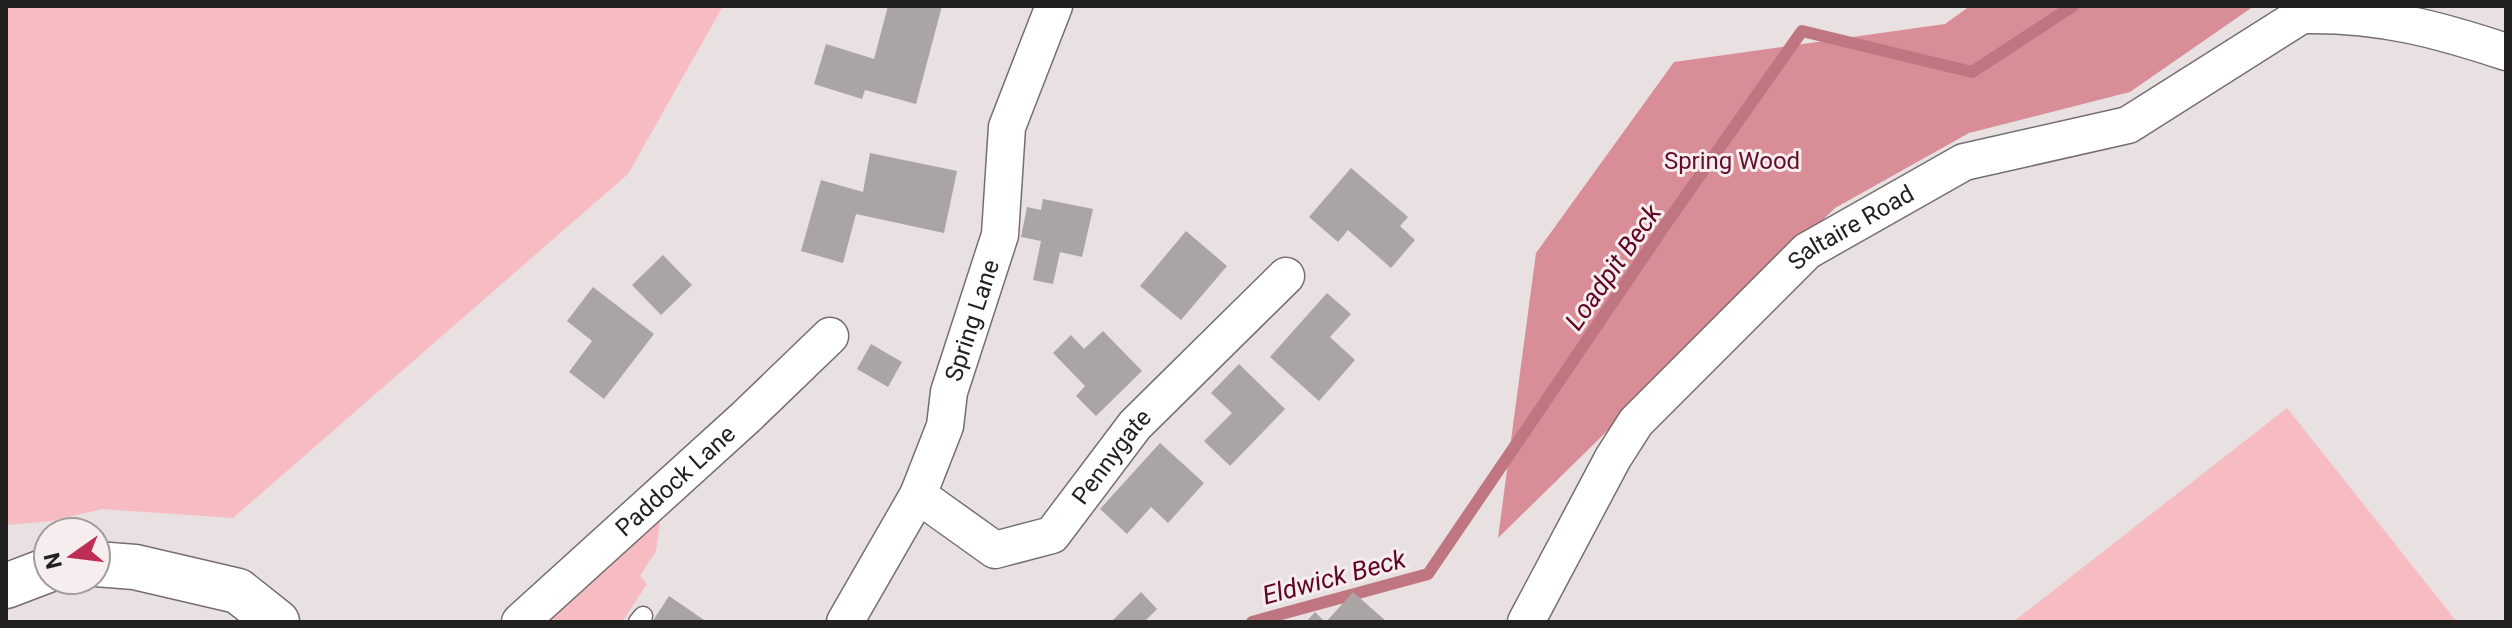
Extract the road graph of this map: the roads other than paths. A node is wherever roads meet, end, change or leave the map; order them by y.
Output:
1 (1054, 6) edge
2 (2311, 10) edge
3 (2506, 52) edge
4 (1286, 276) dead end
5 (830, 336) dead end
6 (918, 495) junction
7 (112, 565) edge
8 (32, 576) edge
9 (6, 586) edge
10 (277, 622) edge
11 (520, 622) edge
12 (845, 622) edge
13 (1526, 622) edge

1 - 6 street, Spring Lane
2 - 3 street
2 - 13 street, Saltaire Road
4 - 6 street, Pennygate
5 - 11 street, Paddock Lane
6 - 12 street, Spring Lane
7 - 10 street
8 - 9 street

